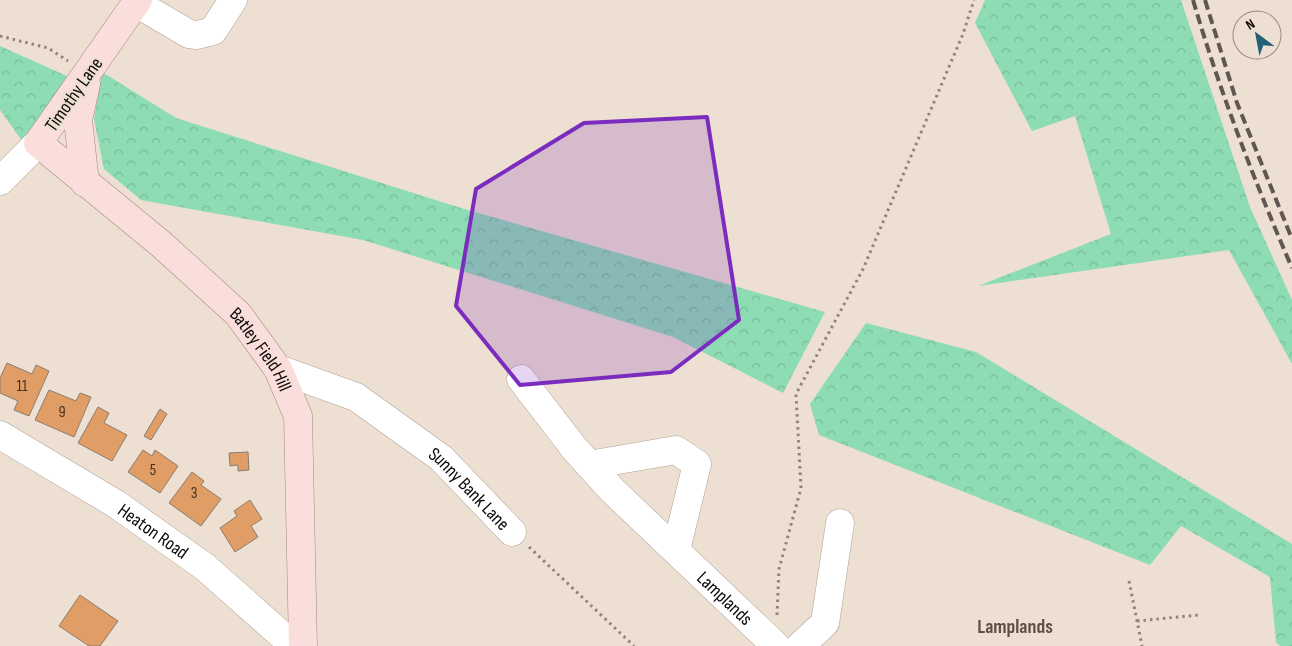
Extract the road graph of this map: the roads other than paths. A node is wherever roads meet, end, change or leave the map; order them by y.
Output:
1 (232, 0) edge
2 (137, 2) edge
3 (88, 73) junction
4 (38, 143) junction
5 (0, 180) edge
6 (84, 183) junction
7 (278, 369) junction
8 (521, 379) dead end
9 (0, 435) edge
10 (589, 464) junction
11 (840, 523) dead end
12 (512, 532) road end
13 (676, 550) junction
14 (294, 646) edge
15 (303, 646) edge
16 (776, 646) edge
17 (800, 646) edge

1 - 2 street
2 - 3 main road, Timothy Lane
3 - 4 main road, Timothy Lane
3 - 6 main road
4 - 5 street, Timothy Lane
4 - 6 main road, Batley Field Hill
6 - 7 main road, Batley Field Hill
7 - 12 street, Sunny Bank Lane
7 - 15 main road, Batley Field Hill
8 - 10 street, Lamplands
9 - 14 street, Heaton Road
10 - 13 street, Lamplands
10 - 13 street
11 - 17 street
13 - 16 street, Lamplands

